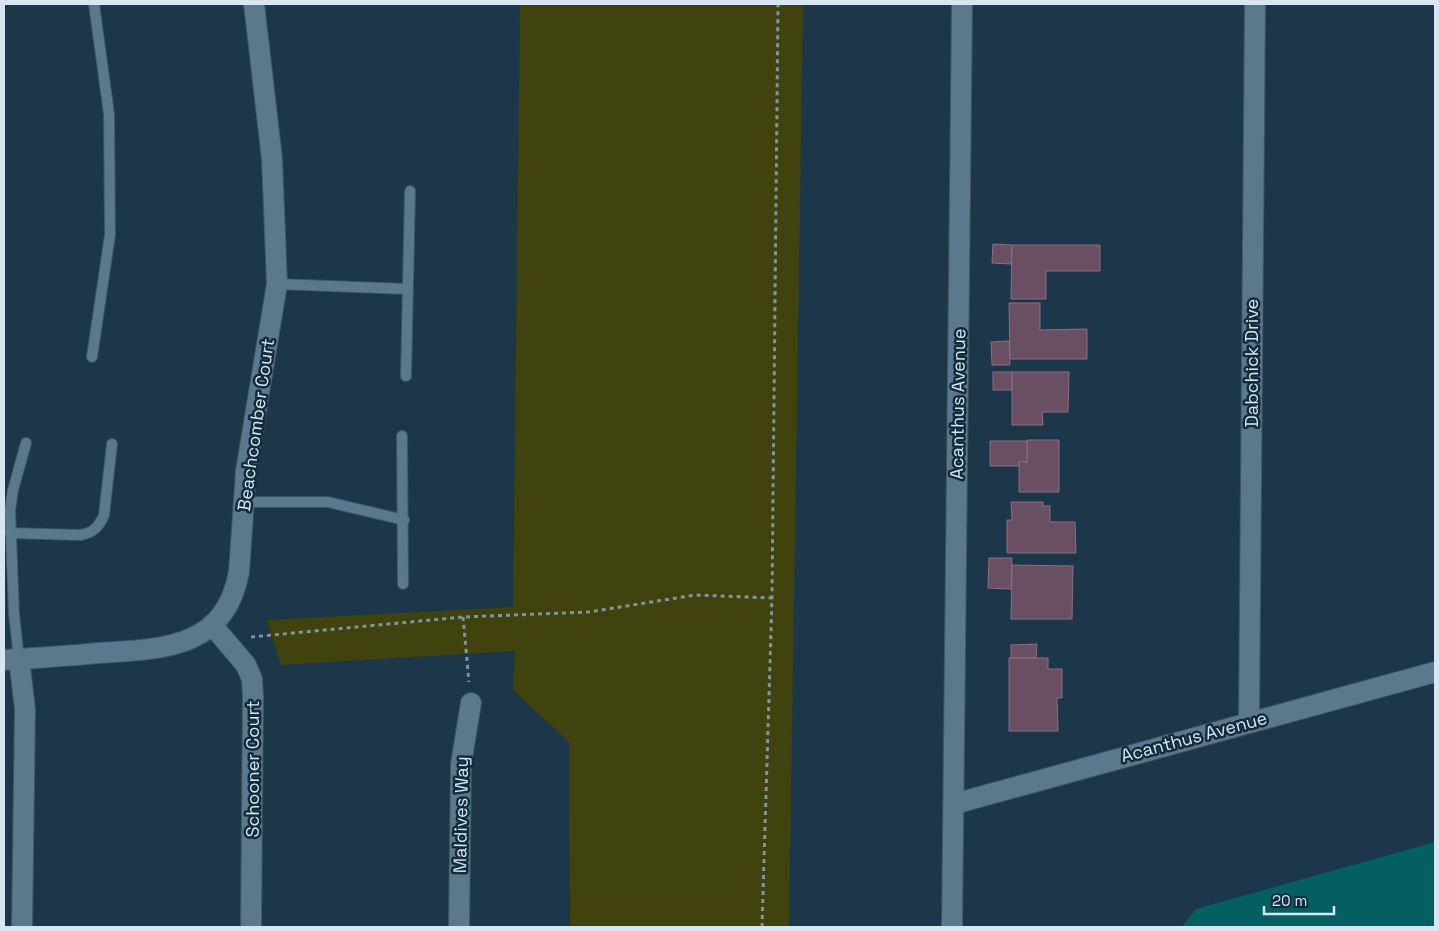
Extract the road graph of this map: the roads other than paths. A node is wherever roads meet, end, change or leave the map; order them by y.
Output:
1 (94, 4) edge
2 (254, 4) edge
3 (962, 4) edge
4 (1255, 4) edge
5 (410, 191) dead end
6 (277, 284) junction
7 (408, 289) junction
8 (92, 357) dead end
9 (406, 376) dead end
10 (402, 436) dead end
11 (26, 442) dead end
12 (112, 444) dead end
13 (244, 502) junction
14 (404, 520) junction
15 (10, 533) junction
16 (403, 584) dead end
17 (212, 625) junction
18 (12, 659) edge
19 (1435, 672) edge
20 (471, 703) road end
21 (1249, 722) junction
22 (954, 804) junction
23 (22, 927) edge
24 (252, 927) edge
25 (459, 927) edge
26 (952, 927) edge

1 - 8 lane
2 - 6 street, Beachcomber Court
3 - 22 street, Acanthus Avenue
4 - 21 street, Dabchick Drive
5 - 7 lane
6 - 7 lane
6 - 13 street, Beachcomber Court
7 - 9 lane
10 - 14 lane
11 - 15 lane
12 - 15 lane
13 - 14 lane
13 - 17 street, Beachcomber Court
14 - 16 lane
15 - 18 lane
17 - 18 street, Beachcomber Court
17 - 24 street, Schooner Court
18 - 23 street
19 - 21 street, Acanthus Avenue
20 - 25 street, Maldives Way
21 - 22 street, Acanthus Avenue
22 - 26 street, Acanthus Avenue

